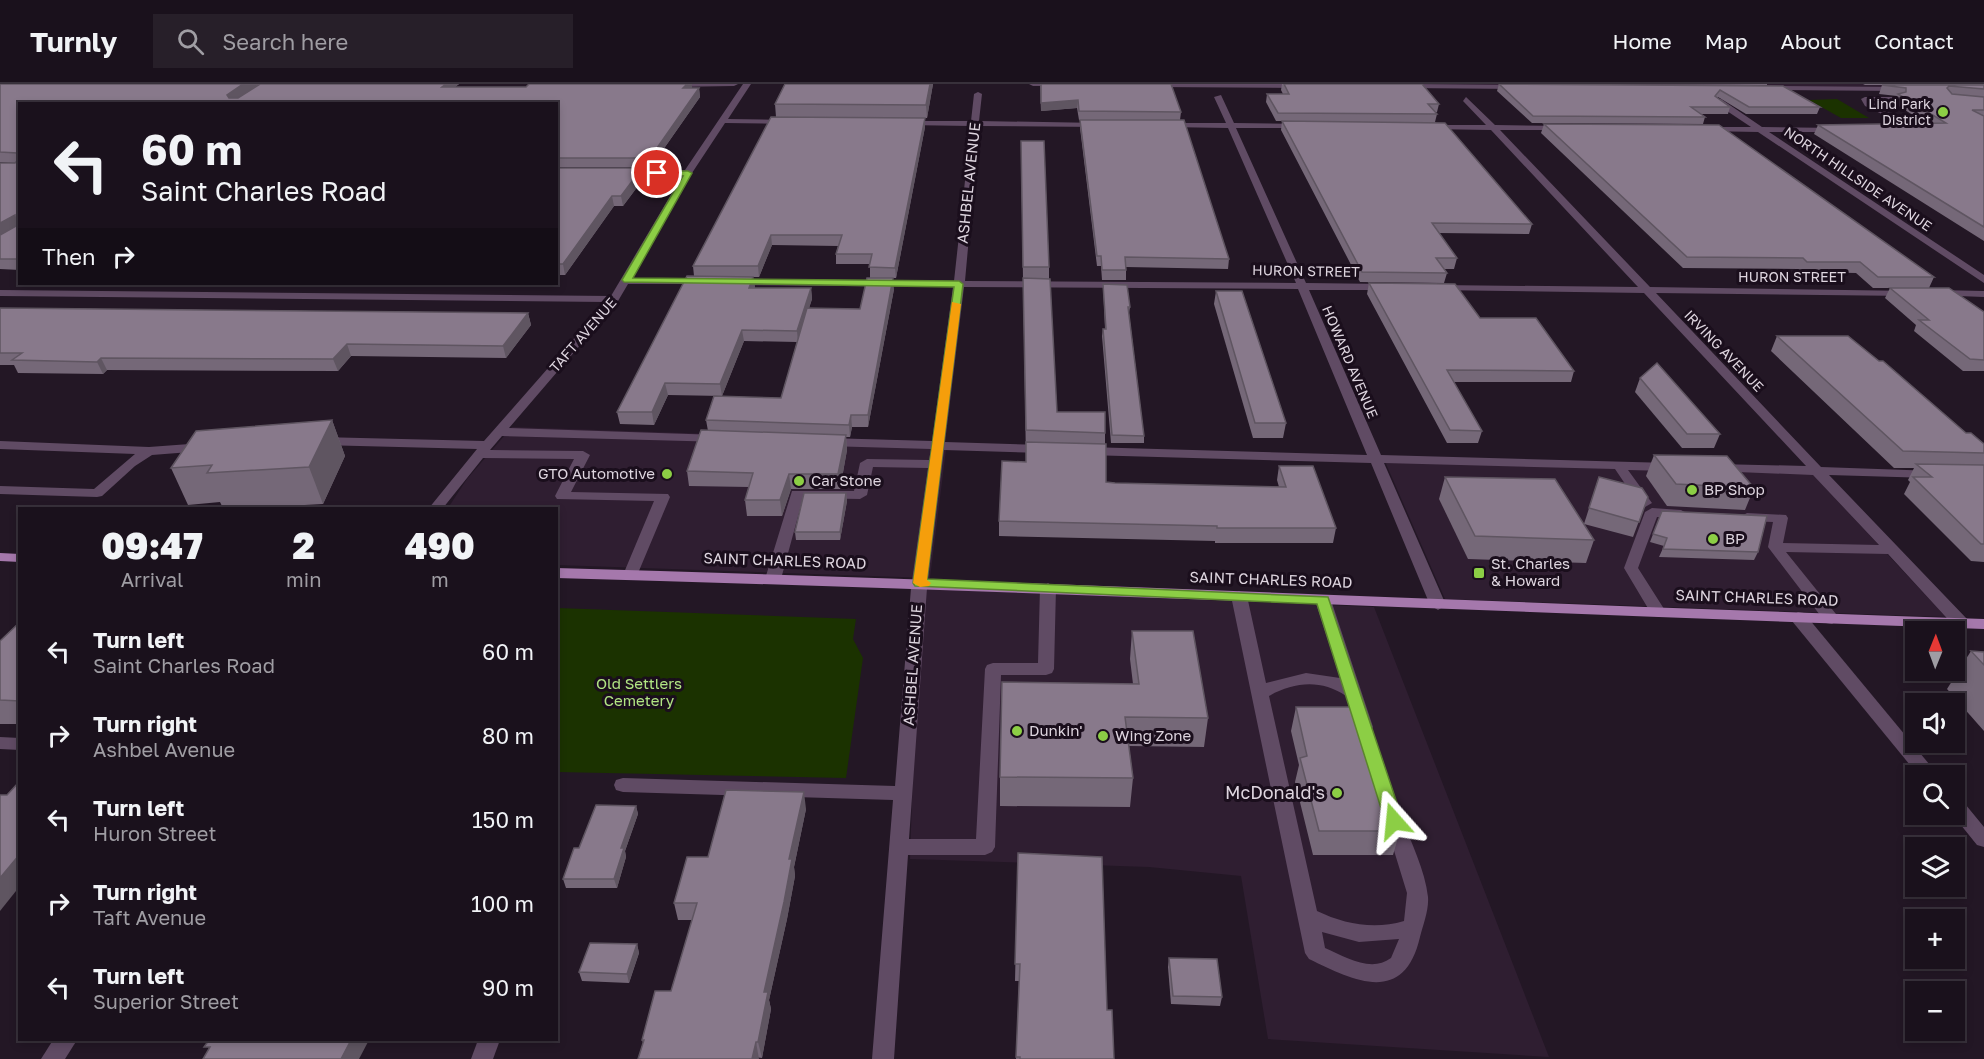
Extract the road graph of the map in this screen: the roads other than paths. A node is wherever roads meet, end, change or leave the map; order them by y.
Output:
1 (734, 84) edge
2 (747, 84) edge
3 (1033, 84) edge
4 (1067, 84) edge
5 (1819, 84) edge
6 (1839, 84) edge
7 (659, 85) edge
8 (1146, 85) edge
9 (1237, 85) edge
10 (1273, 85) edge
11 (1407, 85) edge
12 (1307, 86) edge
13 (1397, 86) edge
14 (1530, 87) edge
15 (1759, 88) edge
16 (1827, 88) junction
17 (1847, 89) junction
18 (1904, 89) edge
19 (978, 94) dead end
20 (1218, 97) dead end
21 (1466, 99) dead end
22 (1911, 99) edge
23 (1718, 101) edge
24 (1886, 114) dead end
25 (722, 121) junction
26 (802, 122) edge
27 (894, 123) edge
28 (975, 124) junction
29 (1114, 125) edge
30 (1161, 125) edge
31 (1231, 126) junction
32 (1314, 127) edge
33 (1421, 127) edge
34 (1492, 128) junction
35 (1574, 128) edge
36 (1701, 129) edge
37 (1760, 129) junction
38 (1840, 130) edge
39 (613, 172) edge
40 (688, 173) junction
41 (627, 280) junction
42 (1984, 280) edge
43 (959, 284) junction
44 (1302, 286) junction
45 (1397, 288) edge
46 (1432, 288) edge
47 (1645, 291) junction
48 (0, 293) edge
49 (1984, 294) edge
50 (614, 299) junction
51 (499, 432) junction
52 (736, 439) edge
53 (309, 441) edge
54 (807, 441) edge
55 (0, 445) edge
56 (212, 446) edge
57 (938, 446) junction
58 (483, 449) junction
59 (149, 451) junction
60 (1375, 461) junction
61 (935, 464) junction
62 (1619, 466) junction
63 (1678, 468) edge
64 (1701, 468) edge
65 (1818, 471) junction
66 (1948, 474) edge
67 (0, 490) edge
68 (437, 507) edge
69 (1652, 512) junction
70 (1699, 514) edge
71 (1734, 516) edge
72 (1775, 547) junction
73 (1892, 550) junction
74 (0, 558) edge
75 (18, 558) edge
76 (558, 573) edge
77 (631, 575) junction
78 (773, 579) junction
79 (920, 583) junction
80 (1048, 588) junction
81 (1239, 596) junction
82 (1323, 600) junction
83 (1438, 605) junction
84 (1658, 612) junction
85 (1798, 617) junction
86 (1832, 619) junction
87 (1905, 621) edge
88 (1959, 621) edge
89 (1965, 623) edge
90 (1984, 624) edge
91 (1353, 693) junction
92 (1260, 694) junction
93 (0, 744) edge
94 (18, 744) edge
95 (1371, 750) edge
96 (1921, 765) edge
97 (623, 785) dead end
98 (904, 793) junction
99 (1386, 795) edge
100 (1965, 817) edge
101 (1984, 840) edge
102 (899, 848) junction
103 (1308, 916) junction
104 (1413, 926) junction
105 (65, 1041) edge
106 (489, 1041) edge
107 (52, 1059) edge
108 (482, 1059) edge
109 (883, 1059) edge

1 - 7 street
2 - 25 street, TAFT AVENUE
3 - 4 street
5 - 16 street
6 - 17 street
8 - 9 street
9 - 10 street
10 - 12 street
11 - 13 street
11 - 14 street
15 - 16 street
16 - 17 street
17 - 18 street
19 - 28 street, ASHBEL AVENUE
20 - 31 street, HOWARD AVENUE
21 - 34 street, IRVING AVENUE
22 - 24 street
23 - 37 street, NORTH HILLSIDE AVENUE
25 - 26 street
25 - 40 street, TAFT AVENUE
27 - 28 street
28 - 29 street
28 - 43 street, ASHBEL AVENUE
30 - 31 street
31 - 32 street
31 - 44 street, HOWARD AVENUE
33 - 34 street
34 - 35 street
34 - 47 street, IRVING AVENUE
36 - 37 street
37 - 38 street
37 - 42 street, NORTH HILLSIDE AVENUE
39 - 40 street
40 - 41 street, TAFT AVENUE
41 - 43 street, HURON STREET
41 - 50 street, TAFT AVENUE
43 - 44 street, HURON STREET
43 - 57 street, ASHBEL AVENUE
44 - 45 street, HURON STREET
44 - 60 street, HOWARD AVENUE
46 - 47 street, HURON STREET
47 - 49 street, HURON STREET
47 - 65 street, IRVING AVENUE
48 - 50 street
50 - 51 street, TAFT AVENUE
51 - 52 street
51 - 58 street, TAFT AVENUE
53 - 58 street
54 - 57 street
55 - 59 street
56 - 59 street
57 - 60 street
57 - 61 street, ASHBEL AVENUE
58 - 68 street, TAFT AVENUE
58 - 77 street
59 - 67 street
60 - 62 street
60 - 83 street, HOWARD AVENUE
61 - 78 street
61 - 79 street, ASHBEL AVENUE
62 - 63 street
62 - 69 street
64 - 65 street
65 - 66 street
65 - 73 street, IRVING AVENUE
69 - 70 street
69 - 84 street
71 - 72 street
72 - 73 street
72 - 86 street
73 - 88 street, IRVING AVENUE
74 - 75 main road
76 - 77 main road, SAINT CHARLES ROAD
77 - 78 main road, SAINT CHARLES ROAD
78 - 79 main road, SAINT CHARLES ROAD
79 - 80 main road, SAINT CHARLES ROAD
79 - 98 street, ASHBEL AVENUE
80 - 81 main road, SAINT CHARLES ROAD
80 - 102 street
81 - 82 main road, SAINT CHARLES ROAD
81 - 92 street
82 - 83 main road, SAINT CHARLES ROAD
82 - 91 street
83 - 84 main road, SAINT CHARLES ROAD
84 - 85 main road, SAINT CHARLES ROAD
85 - 86 main road, SAINT CHARLES ROAD
85 - 96 street
86 - 87 main road, SAINT CHARLES ROAD
89 - 90 main road, SAINT CHARLES ROAD
91 - 92 street
91 - 95 street
92 - 103 street
93 - 94 street
97 - 98 street
98 - 102 street, ASHBEL AVENUE
99 - 104 street
100 - 101 street
102 - 109 street, ASHBEL AVENUE
103 - 104 street
103 - 104 street
105 - 107 street
106 - 108 street

